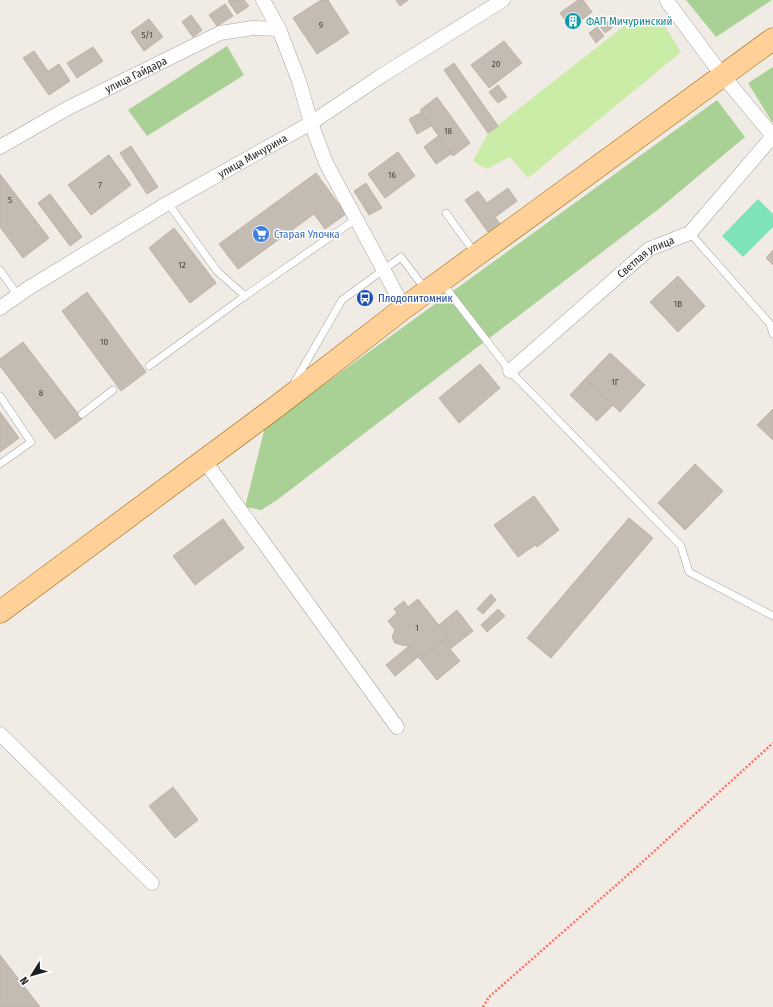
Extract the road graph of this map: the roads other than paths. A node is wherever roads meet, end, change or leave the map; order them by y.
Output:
1 (263, 0) edge
2 (503, 0) edge
3 (667, 0) edge
4 (279, 29) junction
5 (773, 39) edge
6 (722, 75) junction
7 (311, 123) junction
8 (773, 136) edge
9 (0, 147) edge
10 (168, 203) junction
11 (446, 213) dead end
12 (356, 219) junction
13 (690, 233) junction
14 (477, 255) junction
15 (0, 270) edge
16 (383, 270) junction
17 (434, 286) junction
18 (18, 296) junction
19 (245, 296) junction
20 (0, 308) edge
21 (404, 308) junction
22 (773, 334) edge
23 (149, 366) dead end
24 (510, 371) junction
25 (114, 390) dead end
26 (0, 396) edge
27 (283, 401) junction
28 (82, 414) dead end
29 (204, 460) junction
30 (0, 464) edge
31 (0, 612) edge
32 (773, 616) edge
33 (397, 727) dead end
34 (0, 734) edge
35 (152, 883) dead end

1 - 4 street
2 - 7 street, улица Мичурина
3 - 6 street
4 - 7 street
4 - 9 street, улица Гайдара
5 - 6 main road
6 - 8 street
6 - 14 main road
7 - 10 street, улица Мичурина
7 - 12 street
8 - 13 street, Светлая улица
10 - 18 street, улица Мичурина
10 - 19 lane
11 - 14 lane
12 - 16 street
12 - 19 lane
13 - 22 lane
13 - 24 street, Светлая улица
14 - 17 main road
15 - 18 lane
16 - 17 lane
16 - 21 street
16 - 27 lane
17 - 21 main road
17 - 24 lane
18 - 20 street, улица Мичурина
19 - 23 lane
21 - 27 main road
24 - 32 lane
25 - 28 lane
26 - 30 lane
27 - 29 main road
29 - 31 main road
29 - 33 street
34 - 35 street

